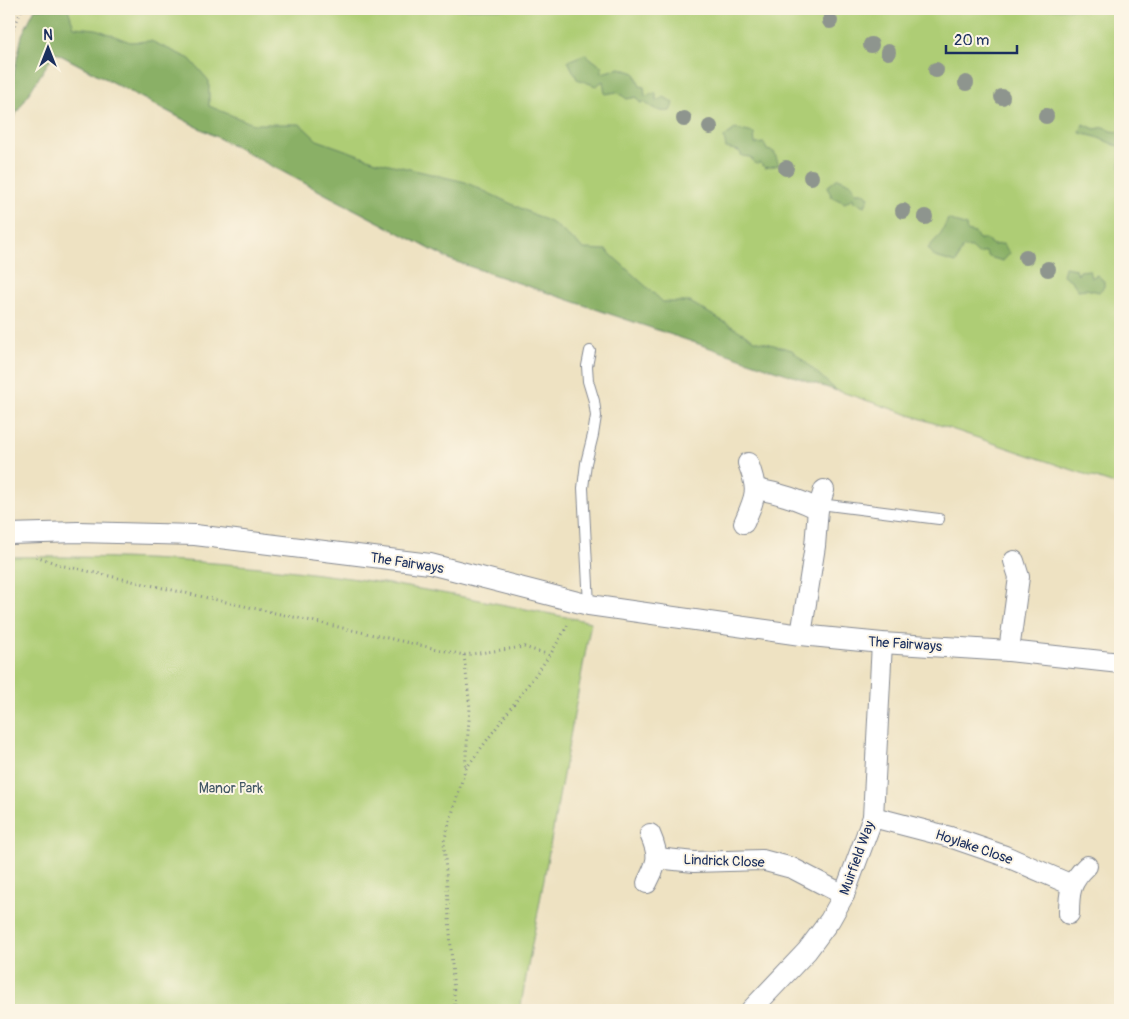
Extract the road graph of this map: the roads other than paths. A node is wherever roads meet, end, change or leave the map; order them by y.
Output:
1 (590, 351) dead end
2 (748, 463) dead end
3 (757, 489) junction
4 (821, 501) junction
5 (939, 519) dead end
6 (744, 523) dead end
7 (9, 534) edge
8 (1014, 561) dead end
9 (589, 605) junction
10 (801, 636) junction
11 (882, 643) junction
12 (1009, 651) junction
13 (1120, 663) edge
14 (873, 817) junction
15 (650, 834) dead end
16 (658, 858) junction
17 (1087, 866) dead end
18 (647, 883) dead end
19 (1072, 885) junction
20 (844, 895) junction
21 (1069, 914) dead end
22 (752, 1010) edge

1 - 9 lane
2 - 3 street
3 - 4 street
3 - 6 street
4 - 5 lane
4 - 10 street
7 - 9 street, The Fairways
8 - 12 street
9 - 10 street, The Fairways
10 - 11 street, The Fairways
11 - 12 street, The Fairways
11 - 14 street, Muirfield Way
12 - 13 street, The Fairways
14 - 19 street, Hoylake Close
14 - 20 street, Muirfield Way
15 - 16 street
16 - 18 street
16 - 20 street, Lindrick Close
17 - 19 street
19 - 21 street
20 - 22 street, Muirfield Way

